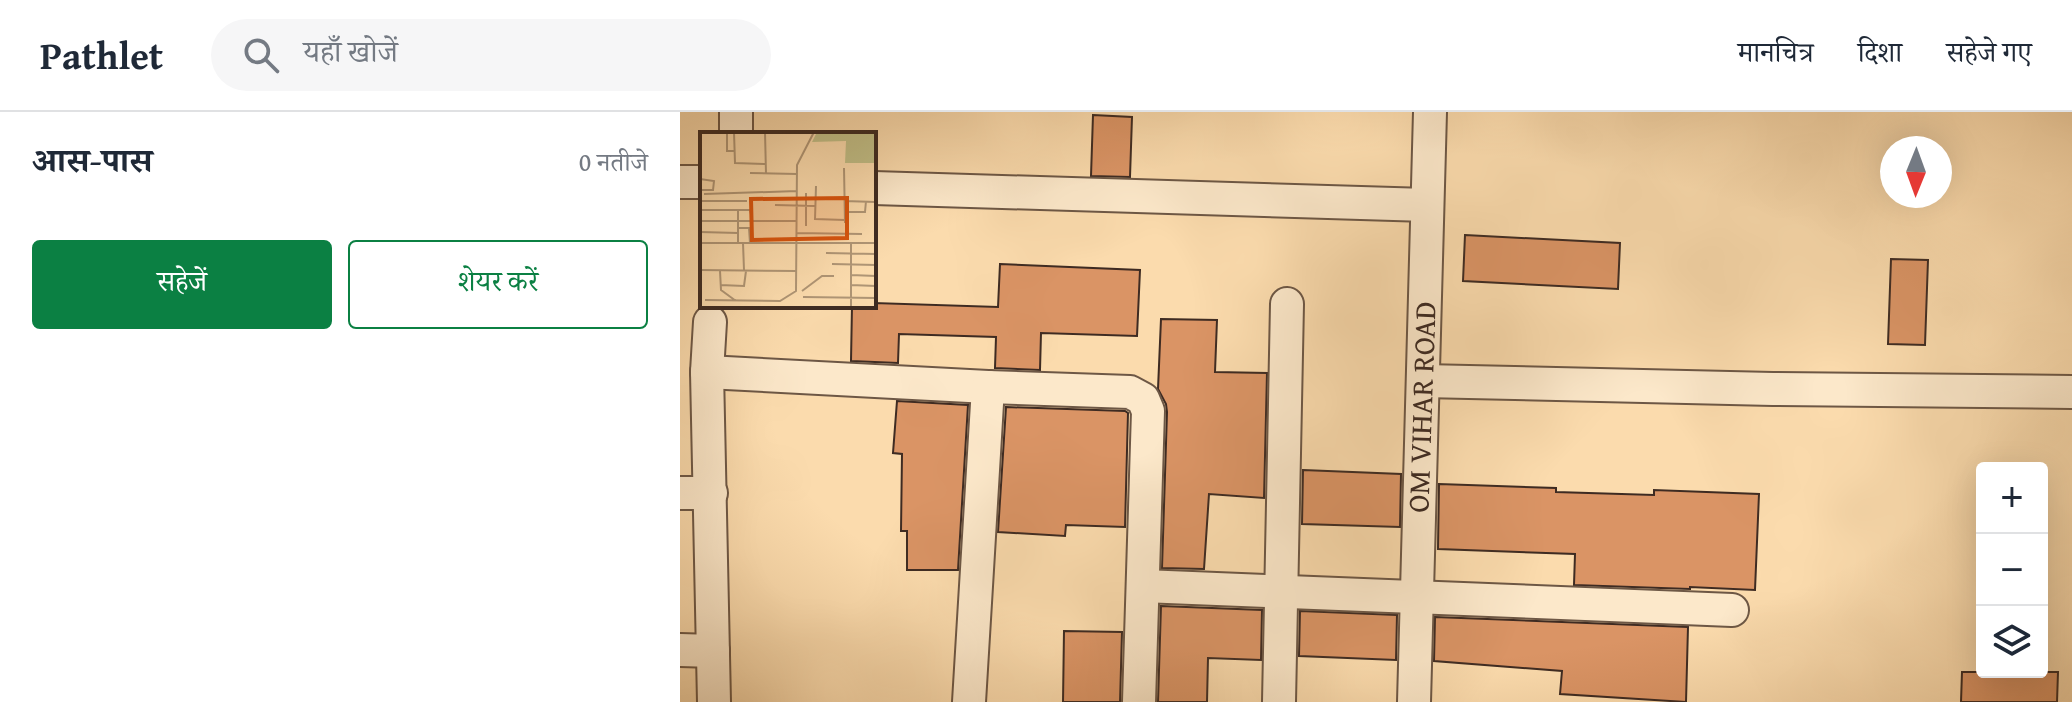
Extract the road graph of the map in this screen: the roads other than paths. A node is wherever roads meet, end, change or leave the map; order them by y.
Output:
1 (1430, 112) edge
2 (876, 188) edge
3 (1427, 205) junction
4 (1287, 304) dead end
5 (710, 322) dead end
6 (707, 372) junction
7 (1423, 381) junction
8 (988, 387) junction
9 (2072, 392) edge
10 (695, 493) edge
11 (1143, 586) junction
12 (1281, 592) junction
13 (1416, 597) junction
14 (1732, 610) dead end
15 (680, 650) edge
16 (713, 651) junction
17 (714, 702) edge
18 (969, 702) edge
19 (1139, 702) edge
20 (1279, 702) edge
21 (1414, 702) edge

1 - 3 street, OM VIHAR ROAD
2 - 3 street
3 - 7 street, OM VIHAR ROAD
4 - 12 street
5 - 6 street
6 - 8 street
6 - 10 street
7 - 9 street
7 - 13 street, OM VIHAR ROAD
8 - 11 street
8 - 18 street
10 - 16 street
11 - 12 street
11 - 19 street
12 - 13 street
12 - 20 street
13 - 14 street
13 - 21 street, OM VIHAR ROAD
15 - 16 street
16 - 17 street

